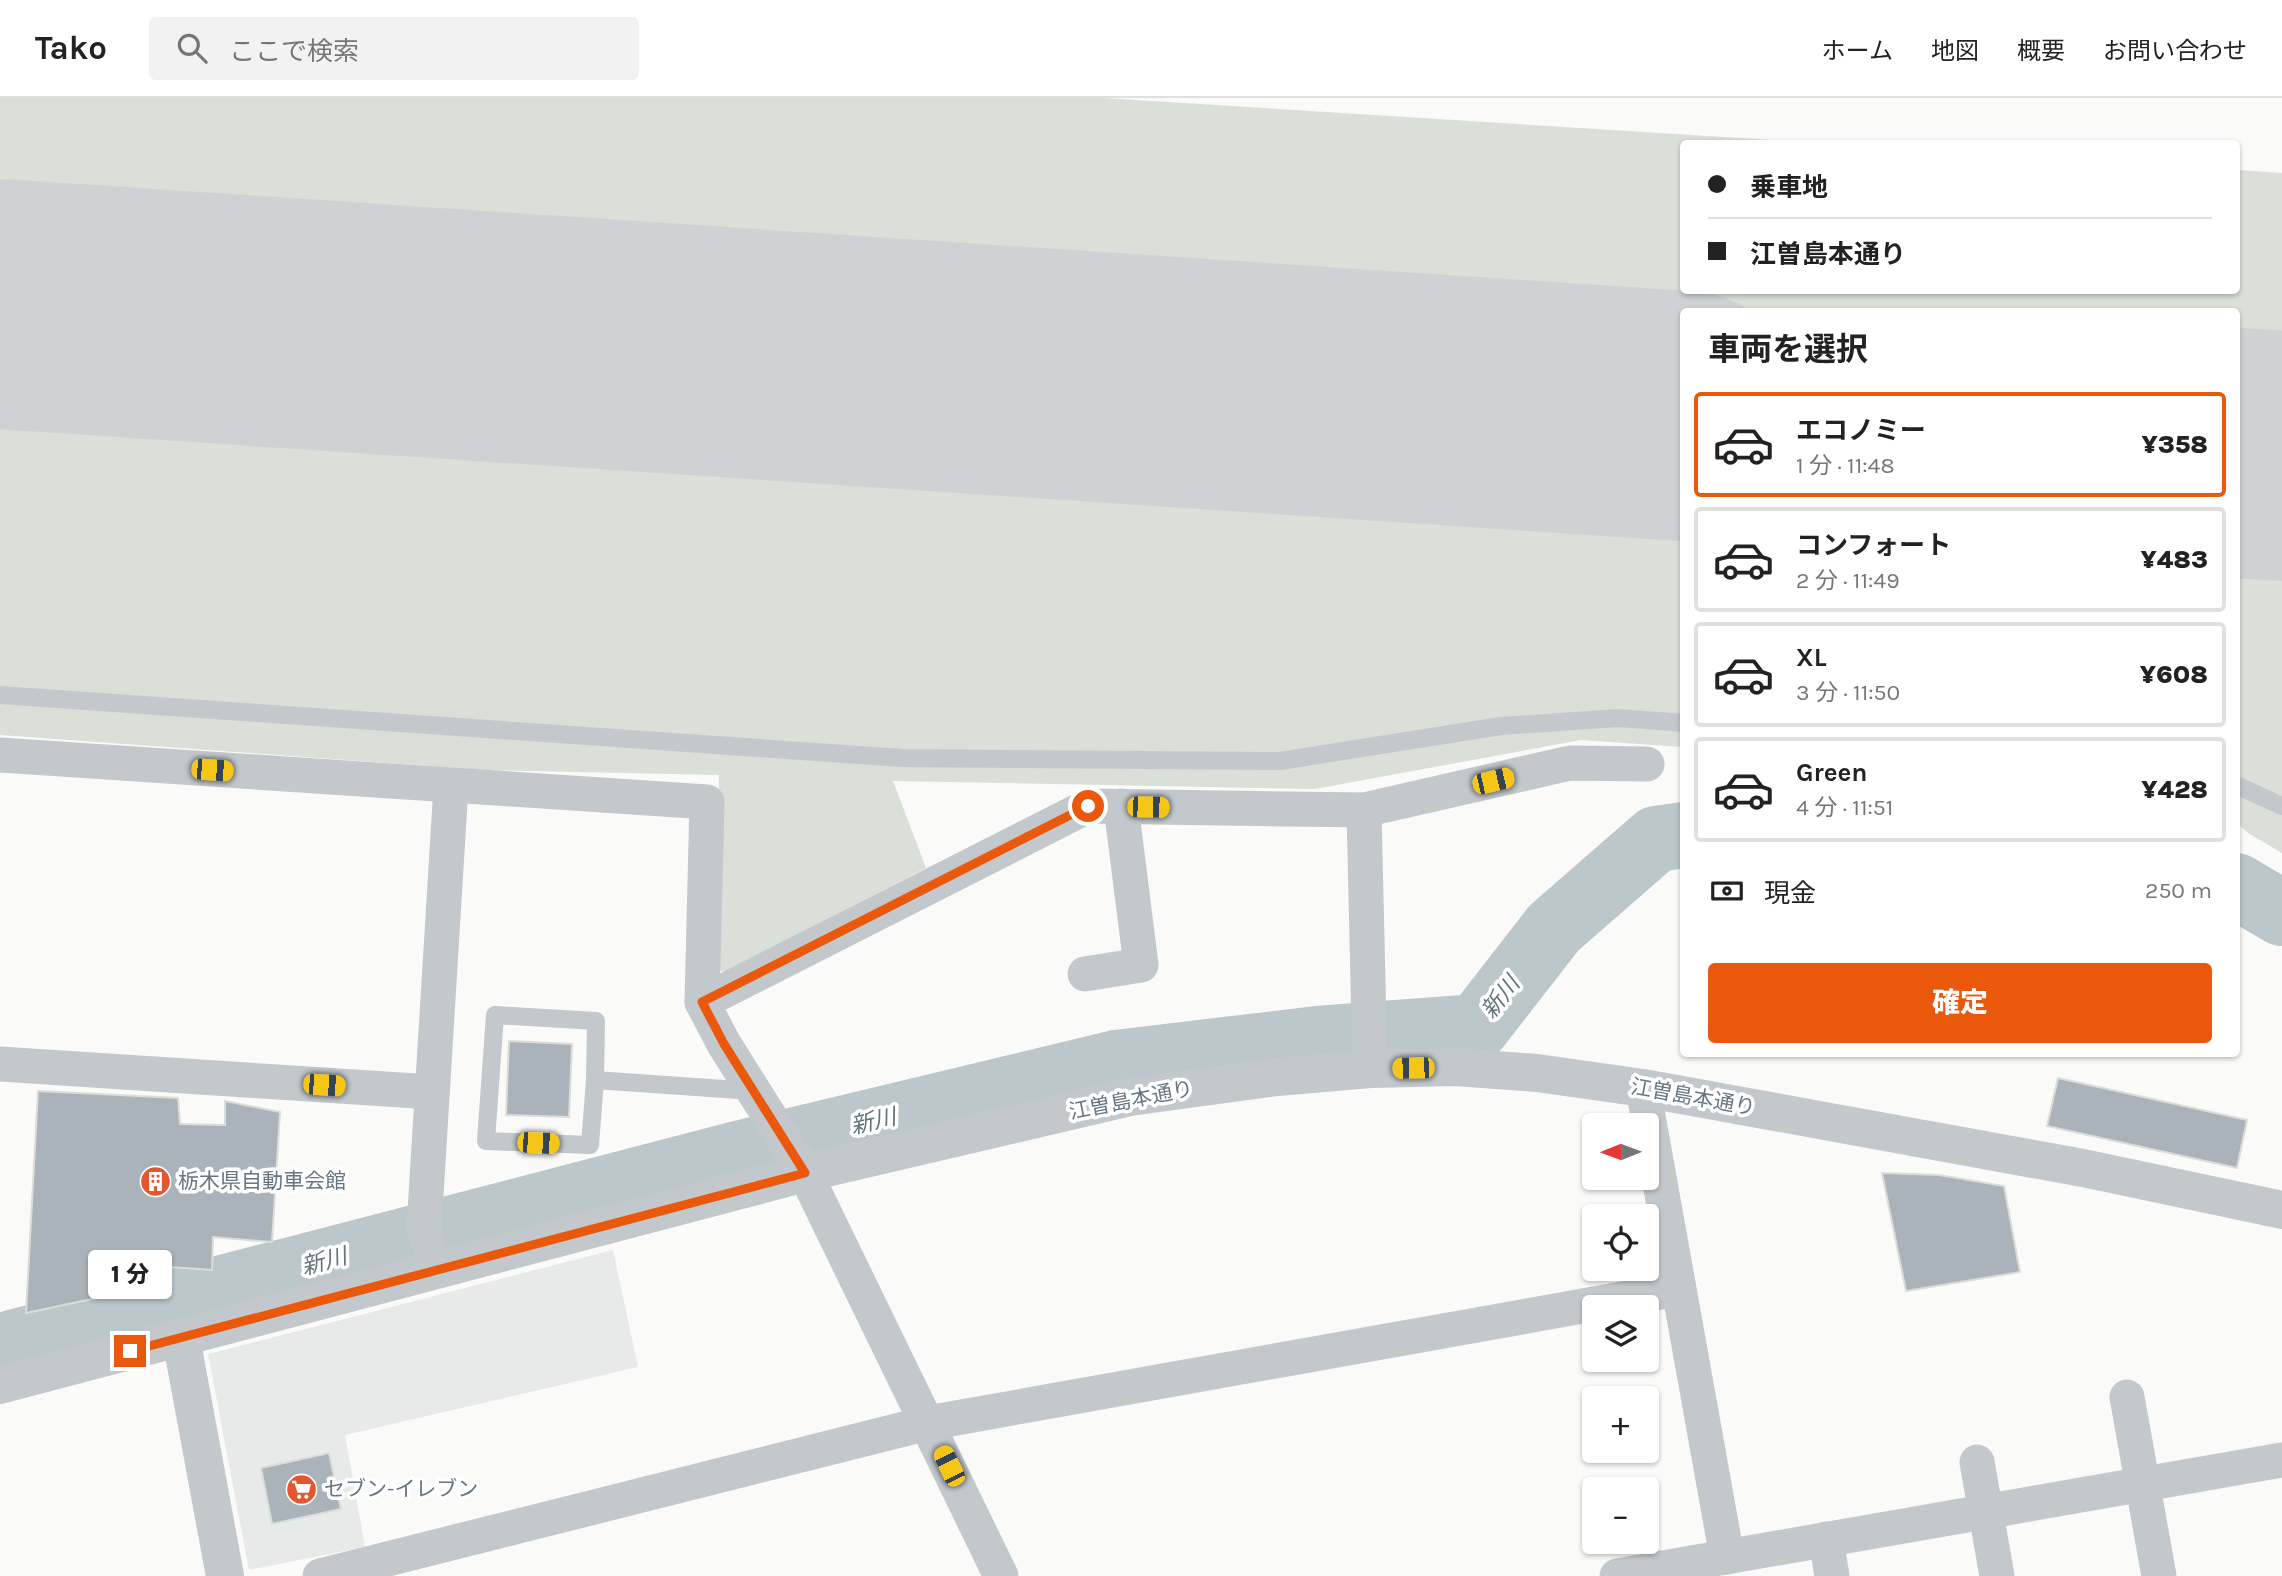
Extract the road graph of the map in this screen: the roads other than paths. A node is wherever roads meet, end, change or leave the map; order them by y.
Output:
1 (0, 695) edge
2 (1680, 723) edge
3 (0, 755) edge
4 (1647, 764) dead end
5 (451, 786) junction
6 (2240, 787) edge
7 (1121, 806) junction
8 (2282, 806) edge
9 (1364, 810) junction
10 (1085, 974) dead end
11 (702, 1002) junction
12 (0, 1064) edge
13 (1370, 1069) junction
14 (595, 1080) junction
15 (1643, 1088) junction
16 (753, 1091) junction
17 (432, 1092) junction
18 (805, 1173) junction
19 (2282, 1210) edge
20 (437, 1271) junction
21 (1678, 1289) junction
22 (181, 1338) junction
23 (0, 1385) edge
24 (2127, 1397) dead end
25 (928, 1423) junction
26 (2282, 1460) edge
27 (1977, 1462) dead end
28 (2142, 1482) junction
29 (1986, 1511) junction
30 (1826, 1539) junction
31 (1727, 1557) junction
32 (225, 1576) edge
33 (320, 1576) edge
34 (1001, 1576) edge
35 (1621, 1576) edge
36 (1832, 1576) edge
37 (1997, 1576) edge
38 (2159, 1576) edge

1 - 2 lane
3 - 5 street
4 - 9 street
5 - 11 street
5 - 17 street
6 - 8 lane
7 - 9 street
7 - 10 street
7 - 11 street
9 - 13 street
11 - 16 street
12 - 17 street
13 - 15 street, 江曽島本通り
13 - 18 street, 江曽島本通り
14 - 14 lane
14 - 16 lane
15 - 19 street, 江曽島本通り
15 - 21 street
16 - 18 street
17 - 20 street
18 - 20 street, 江曽島本通り
18 - 25 street
20 - 22 street, 江曽島本通り
21 - 25 street
21 - 31 street
22 - 23 street, 江曽島本通り
22 - 32 street
24 - 28 street
25 - 33 street
25 - 34 street
26 - 28 street
27 - 29 street
28 - 29 street
28 - 38 street
29 - 30 street
29 - 37 street
30 - 31 street
30 - 36 street
31 - 35 street

